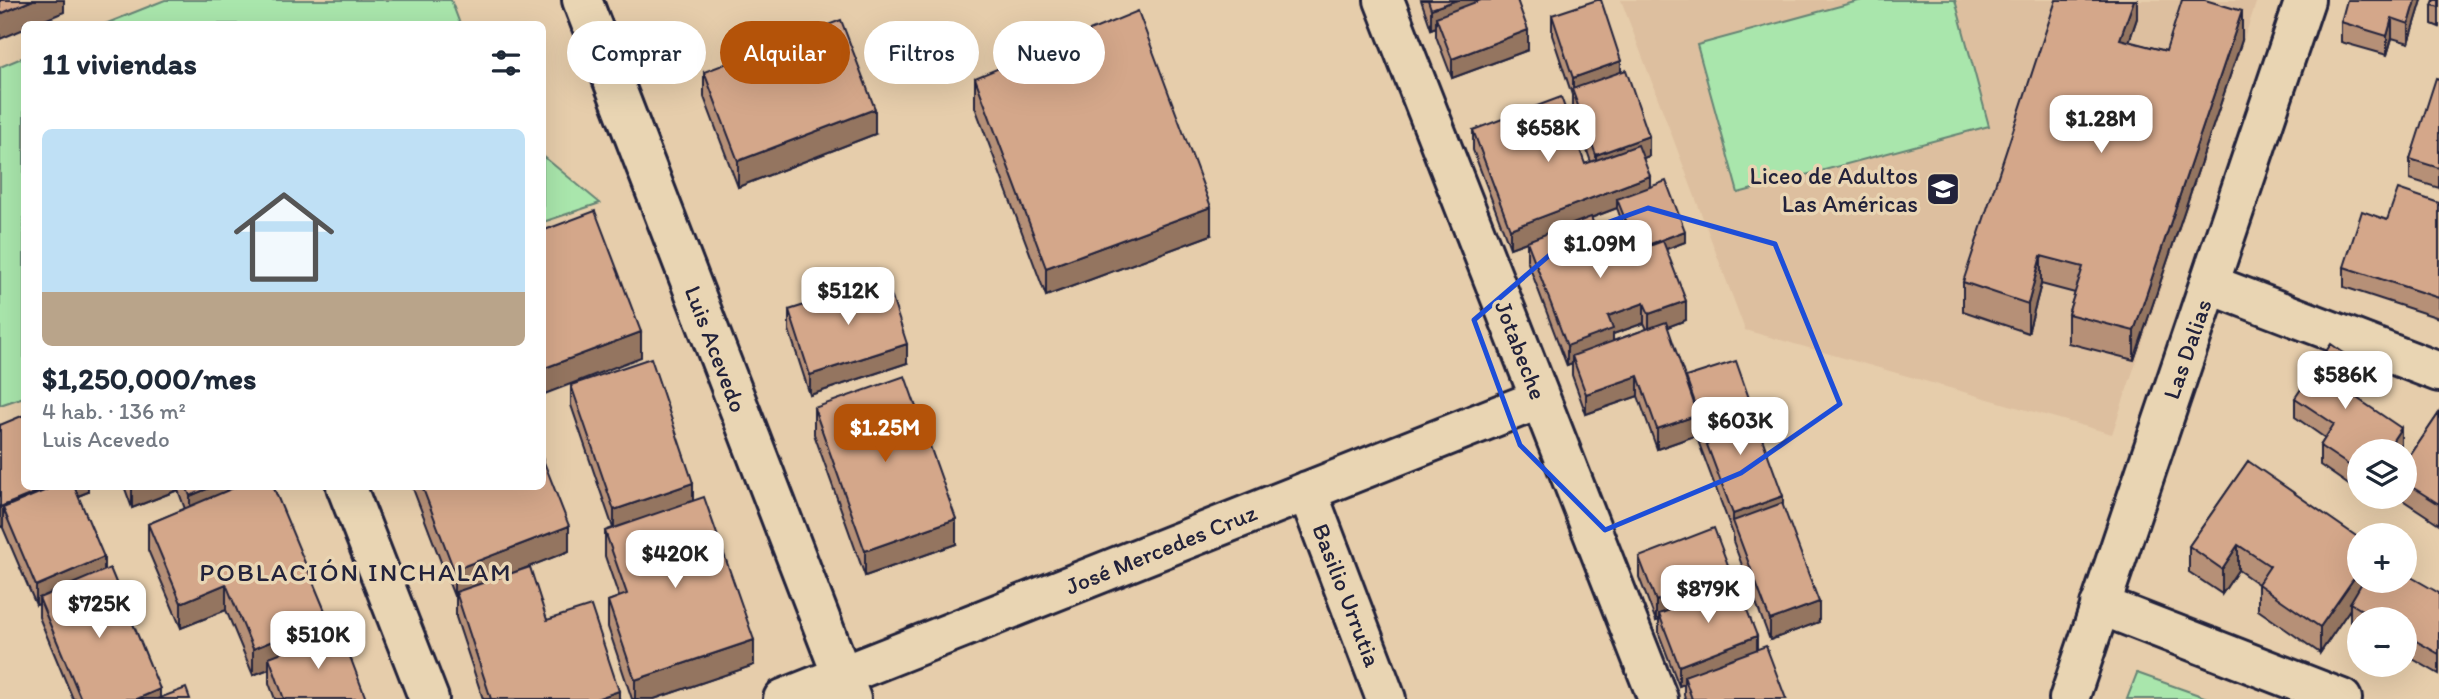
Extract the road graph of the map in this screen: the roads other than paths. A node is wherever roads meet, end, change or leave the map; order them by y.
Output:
1 (582, 0) edge
2 (1384, 0) edge
3 (2305, 0) edge
4 (2209, 284) junction
5 (2439, 372) edge
6 (1540, 398) junction
7 (348, 490) edge
8 (1307, 491) junction
9 (2100, 605) junction
10 (846, 687) edge
11 (429, 699) edge
12 (783, 699) edge
13 (1386, 699) edge
14 (1658, 699) edge
15 (2069, 699) edge
16 (2342, 699) edge

1 - 10 street, Luis Acevedo
2 - 6 street, Jotabeche
3 - 4 street, Las Dalias
4 - 5 street
4 - 9 street, Las Dalias
6 - 8 street, José Mercedes Cruz
6 - 14 street, Jotabeche
7 - 11 street
8 - 10 street, José Mercedes Cruz
8 - 13 street, Basilio Urrutia
9 - 15 street, Las Dalias
9 - 16 street
10 - 12 street, José Mercedes Cruz

